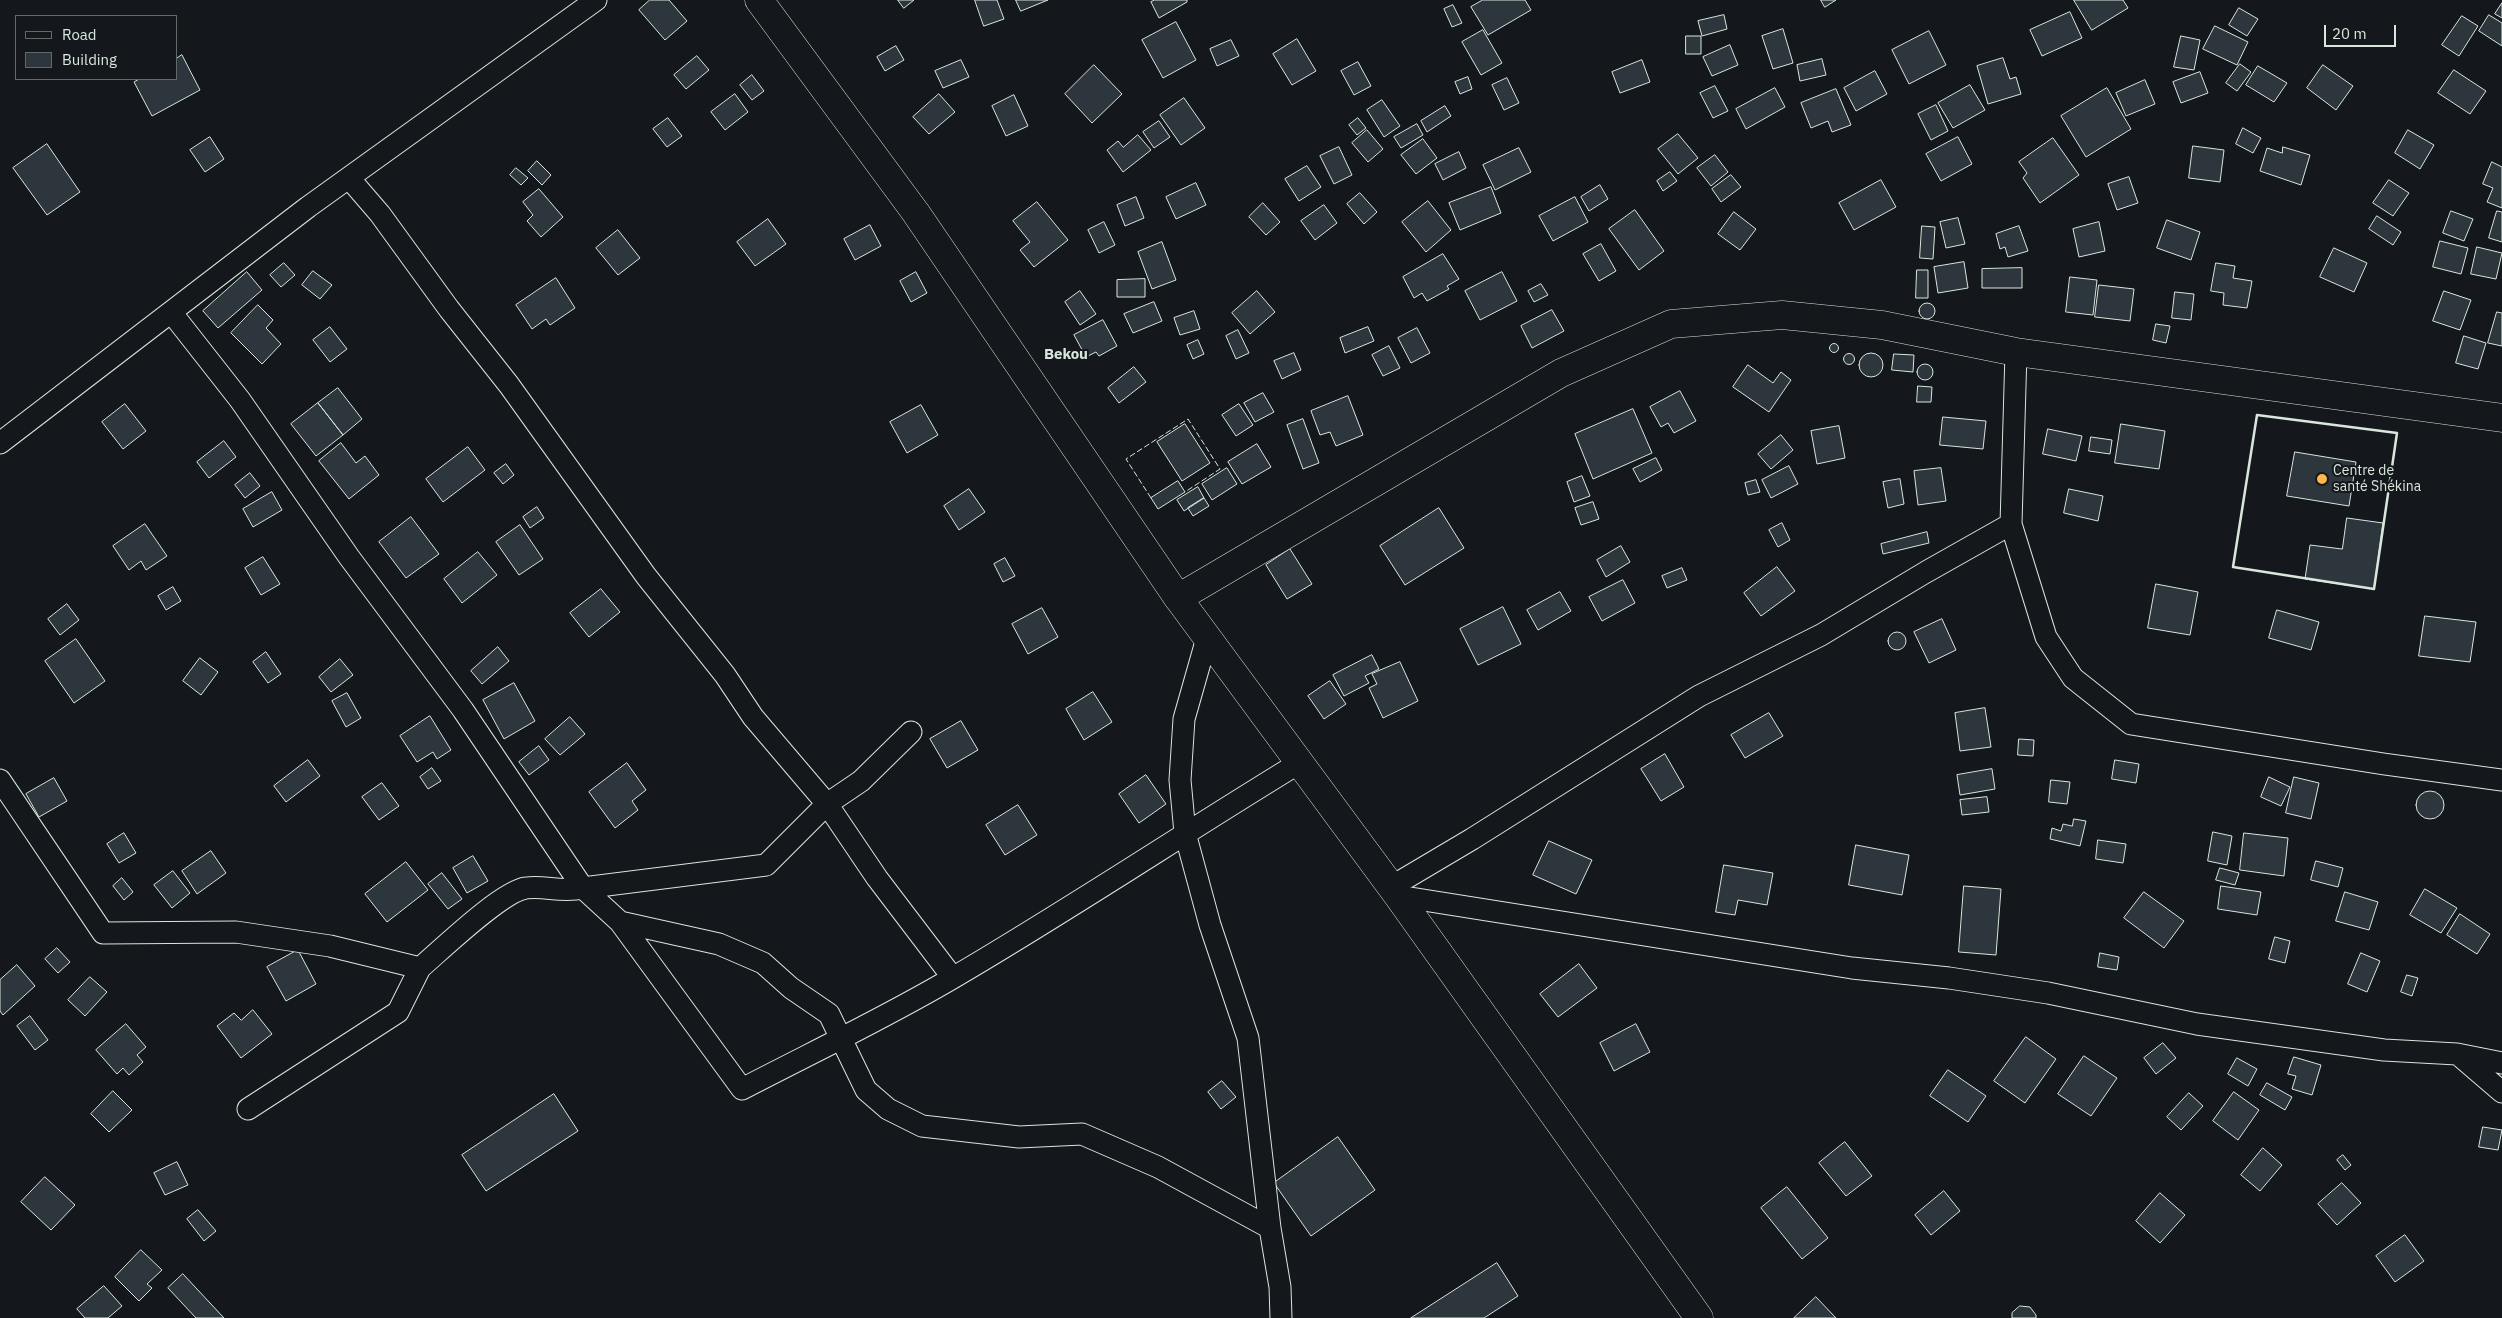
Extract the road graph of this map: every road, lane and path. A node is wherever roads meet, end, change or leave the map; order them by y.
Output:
1 (596, 0) edge
2 (759, 0) edge
3 (349, 178) junction
4 (171, 312) junction
5 (2016, 352) junction
6 (2502, 418) edge
7 (0, 443) edge
8 (2011, 524) junction
9 (1178, 598) junction
10 (1207, 638) junction
11 (911, 732) dead end
12 (1299, 763) junction
13 (0, 780) edge
14 (2502, 780) edge
15 (827, 804) junction
16 (1185, 833) junction
17 (583, 888) junction
18 (1395, 891) junction
19 (620, 922) junction
20 (420, 968) junction
21 (954, 978) junction
22 (840, 1038) junction
23 (2457, 1054) junction
24 (2502, 1063) edge
25 (2502, 1092) edge
26 (248, 1109) dead end
27 (1270, 1228) junction
28 (1281, 1318) edge
29 (1699, 1318) edge

1 - 3 street
2 - 9 main road
3 - 4 street
3 - 15 street
4 - 7 street
4 - 17 street
5 - 6 main road
5 - 8 street
5 - 9 main road
8 - 14 street
8 - 18 street
9 - 10 main road
10 - 12 main road
10 - 16 street
11 - 15 street
12 - 16 street
12 - 18 main road
13 - 20 street
15 - 17 street
15 - 21 street
16 - 21 street
16 - 27 street
17 - 19 street
17 - 20 street
18 - 23 street
18 - 29 main road
19 - 22 street
19 - 22 street
20 - 26 street
21 - 22 street
22 - 27 street
23 - 24 street
23 - 25 street
27 - 28 street

